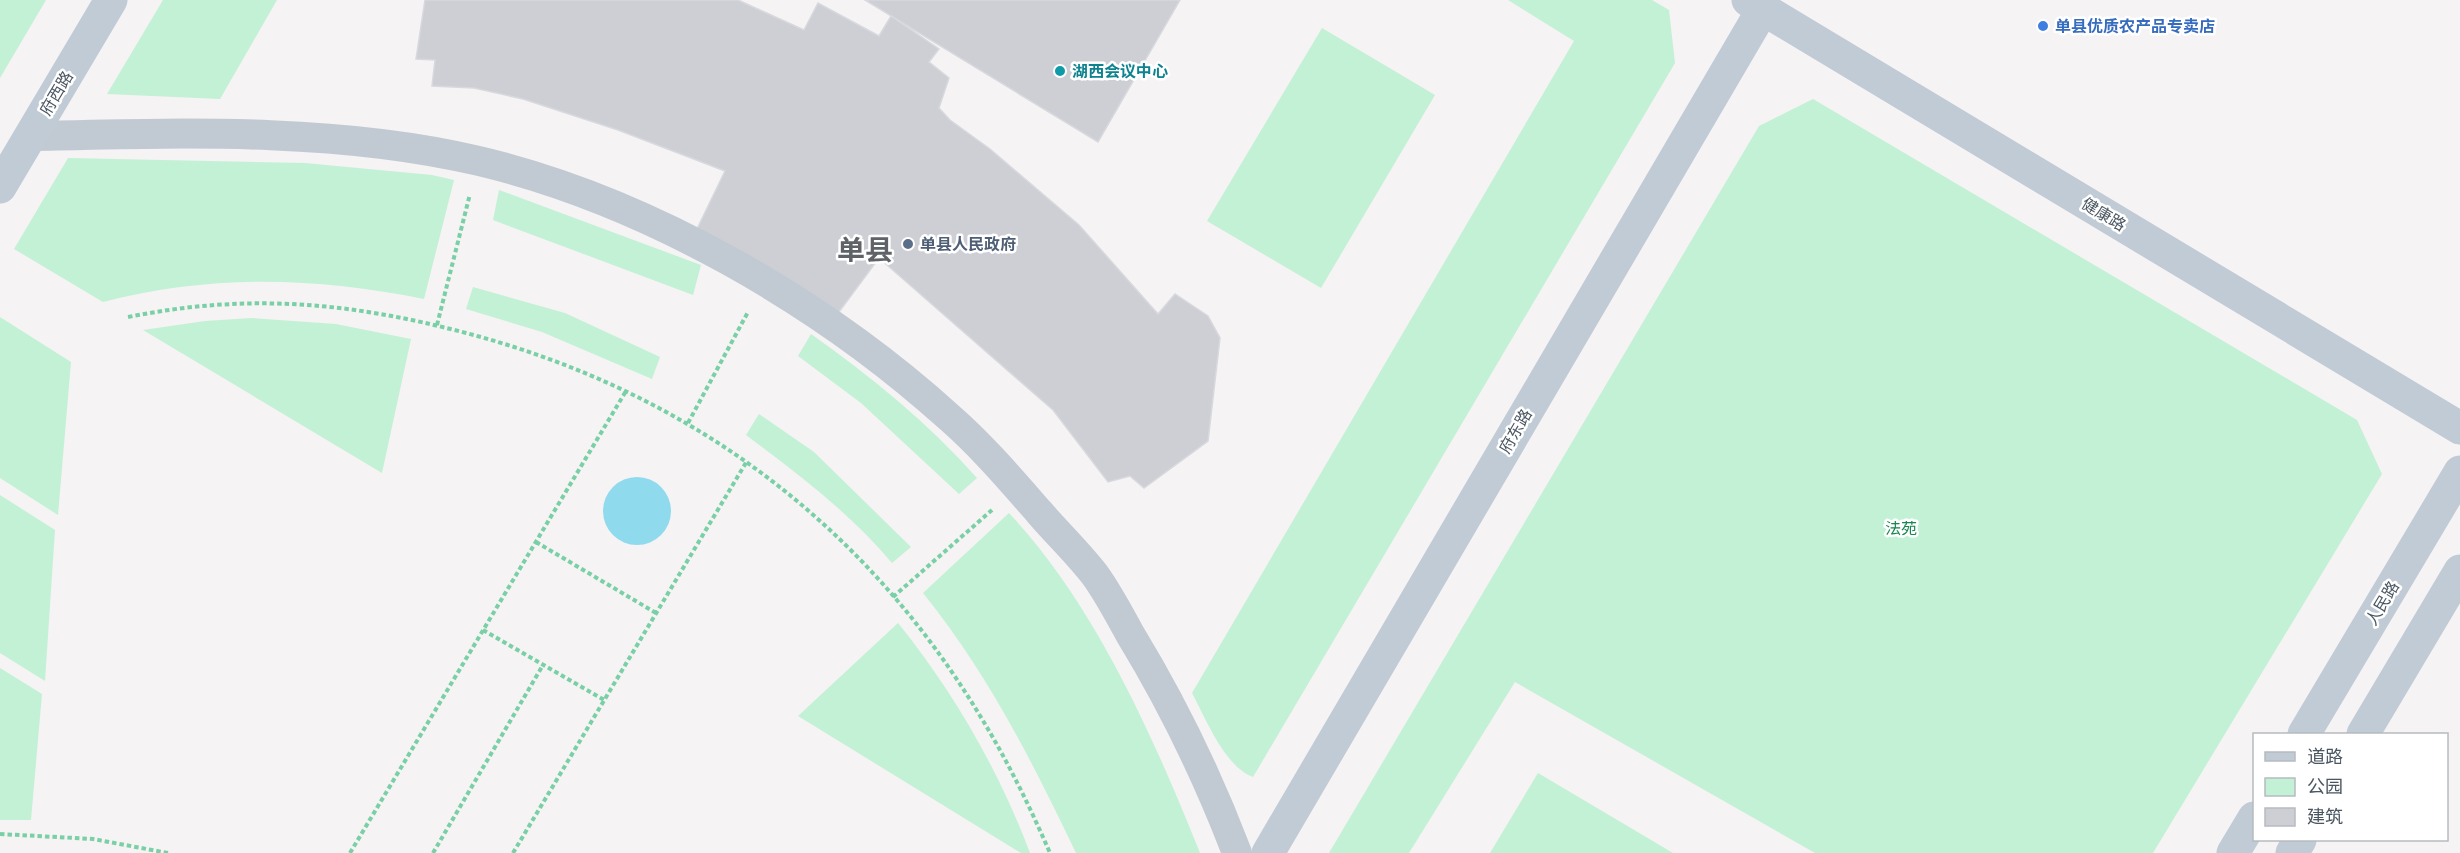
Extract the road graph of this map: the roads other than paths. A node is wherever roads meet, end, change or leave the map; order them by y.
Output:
1 (111, 0) edge
2 (1755, 4) edge
3 (30, 136) junction
4 (0, 187) edge
5 (2460, 428) edge
6 (2460, 472) edge
7 (2460, 571) edge
8 (2305, 733) edge
9 (2364, 733) edge
10 (2253, 820) edge
11 (1237, 853) edge
12 (1268, 853) edge
13 (2234, 853) edge

1 - 3 street, 府西路
2 - 5 street, 健康路
2 - 12 street, 府东路
3 - 4 street, 府西路
3 - 11 street
6 - 8 street, 人民路
7 - 9 street
10 - 13 street

